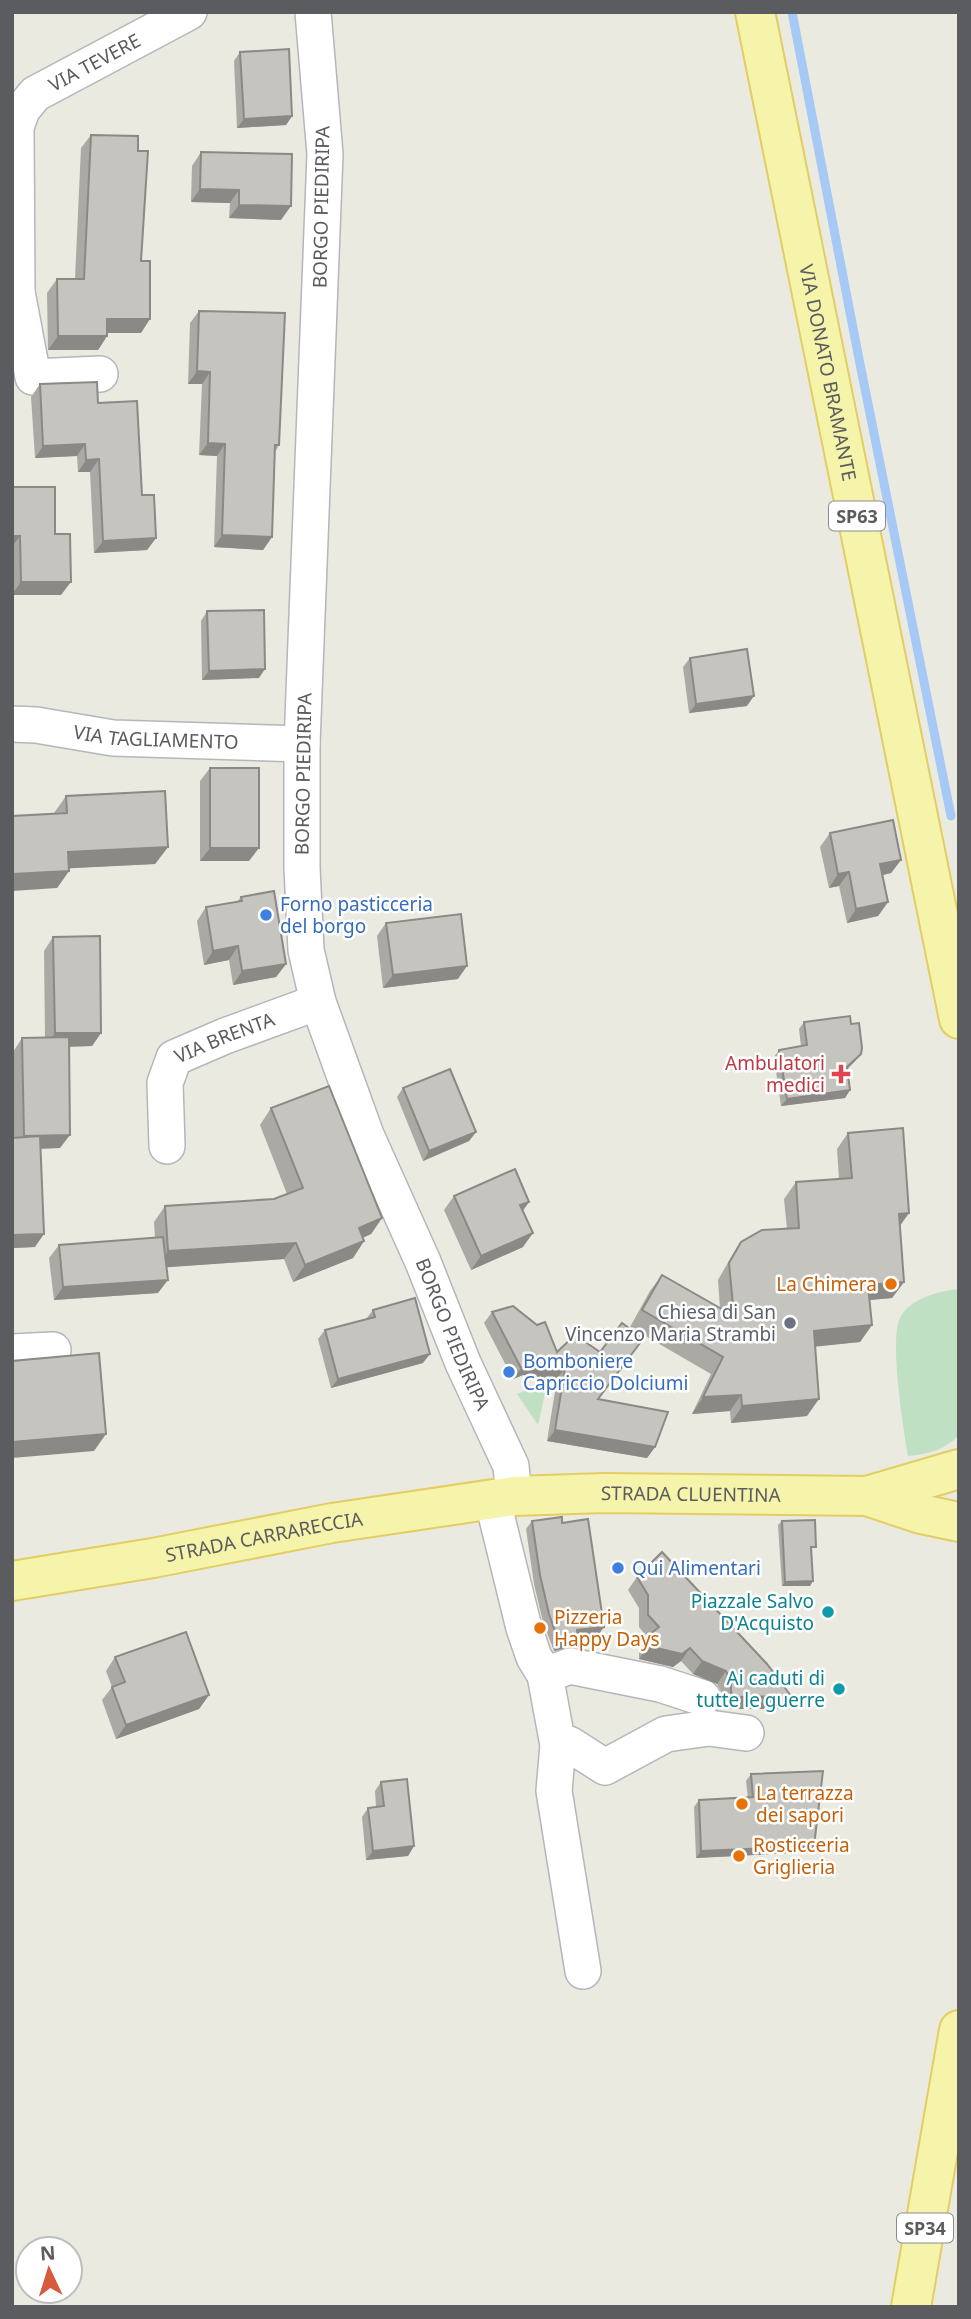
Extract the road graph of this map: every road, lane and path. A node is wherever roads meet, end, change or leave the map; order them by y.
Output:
1 (189, 12) edge
2 (313, 12) edge
3 (755, 12) edge
4 (15, 292) edge
5 (100, 374) dead end
6 (12, 724) edge
7 (302, 744) junction
8 (318, 1002) junction
9 (959, 1019) edge
10 (167, 1146) dead end
11 (53, 1350) dead end
12 (12, 1352) edge
13 (959, 1469) edge
14 (867, 1496) junction
15 (503, 1497) junction
16 (959, 1522) edge
17 (12, 1581) edge
18 (545, 1675) junction
19 (704, 1698) dead end
20 (746, 1733) dead end
21 (558, 1745) junction
22 (583, 1971) dead end
23 (959, 2030) edge
24 (959, 2071) edge
25 (939, 2150) junction
26 (911, 2307) edge

1 - 4 street, VIA TEVERE
2 - 7 street, BORGO PIEDIRIPA
3 - 9 main road, VIA DONATO BRAMANTE / SP63
4 - 5 street, VIA TEVERE
6 - 7 street, VIA TAGLIAMENTO
7 - 8 street, BORGO PIEDIRIPA
8 - 10 street, VIA BRENTA
8 - 15 street, BORGO PIEDIRIPA
11 - 12 street
13 - 14 main road, STRADA CLUENTINA
14 - 15 main road, STRADA CLUENTINA
14 - 16 main road, STRADA CLUENTINA
15 - 17 main road, STRADA CARRARECCIA
15 - 18 street, BORGO PIEDIRIPA
18 - 19 street
18 - 21 street, BORGO PIEDIRIPA
20 - 21 street
21 - 22 street, BORGO PIEDIRIPA
23 - 25 main road, SP34
24 - 25 main road, SP34
25 - 26 main road, SP34

